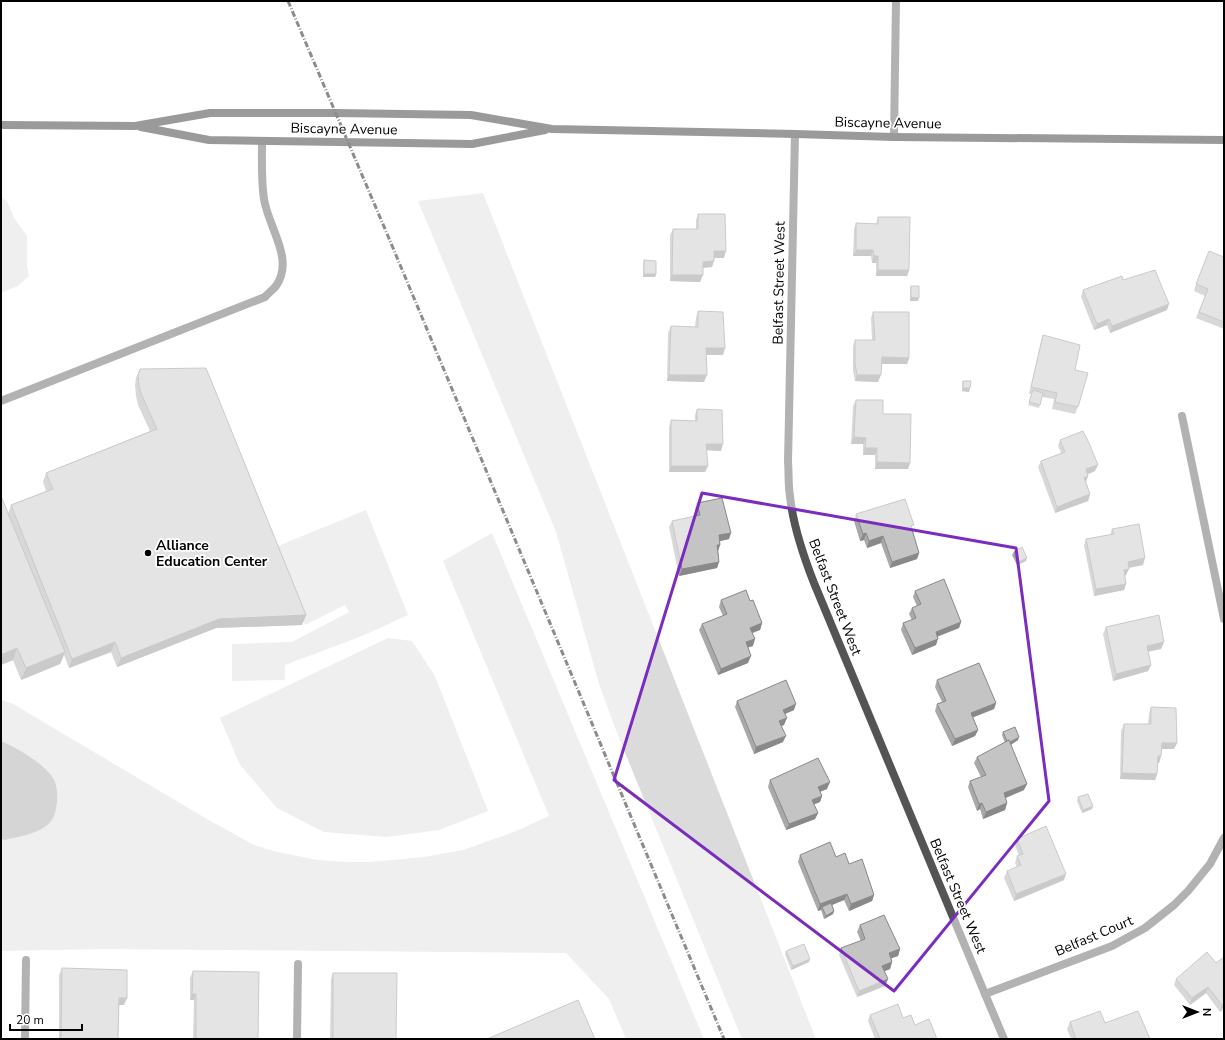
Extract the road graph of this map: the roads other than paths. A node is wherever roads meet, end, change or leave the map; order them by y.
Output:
1 (896, 1) edge
2 (1, 125) edge
3 (135, 126) junction
4 (552, 129) junction
5 (795, 134) junction
6 (894, 137) junction
7 (1224, 140) edge
8 (262, 141) junction
9 (1, 401) edge
10 (1182, 416) dead end
11 (1224, 619) edge
12 (1224, 838) edge
13 (26, 960) dead end
14 (298, 964) dead end
15 (984, 994) junction
16 (25, 1039) edge
17 (297, 1039) edge
18 (1004, 1039) edge

1 - 6 street
2 - 3 street, Biscayne Avenue
3 - 4 street, Biscayne Avenue
3 - 8 street, Biscayne Avenue
4 - 5 street, Biscayne Avenue
4 - 8 street, Biscayne Avenue
5 - 6 street, Biscayne Avenue
5 - 15 street, Belfast Street West
6 - 7 street, Biscayne Avenue
8 - 9 street
10 - 11 street
12 - 15 street, Belfast Court
13 - 16 street
14 - 17 street
15 - 18 street, Belfast Street West

